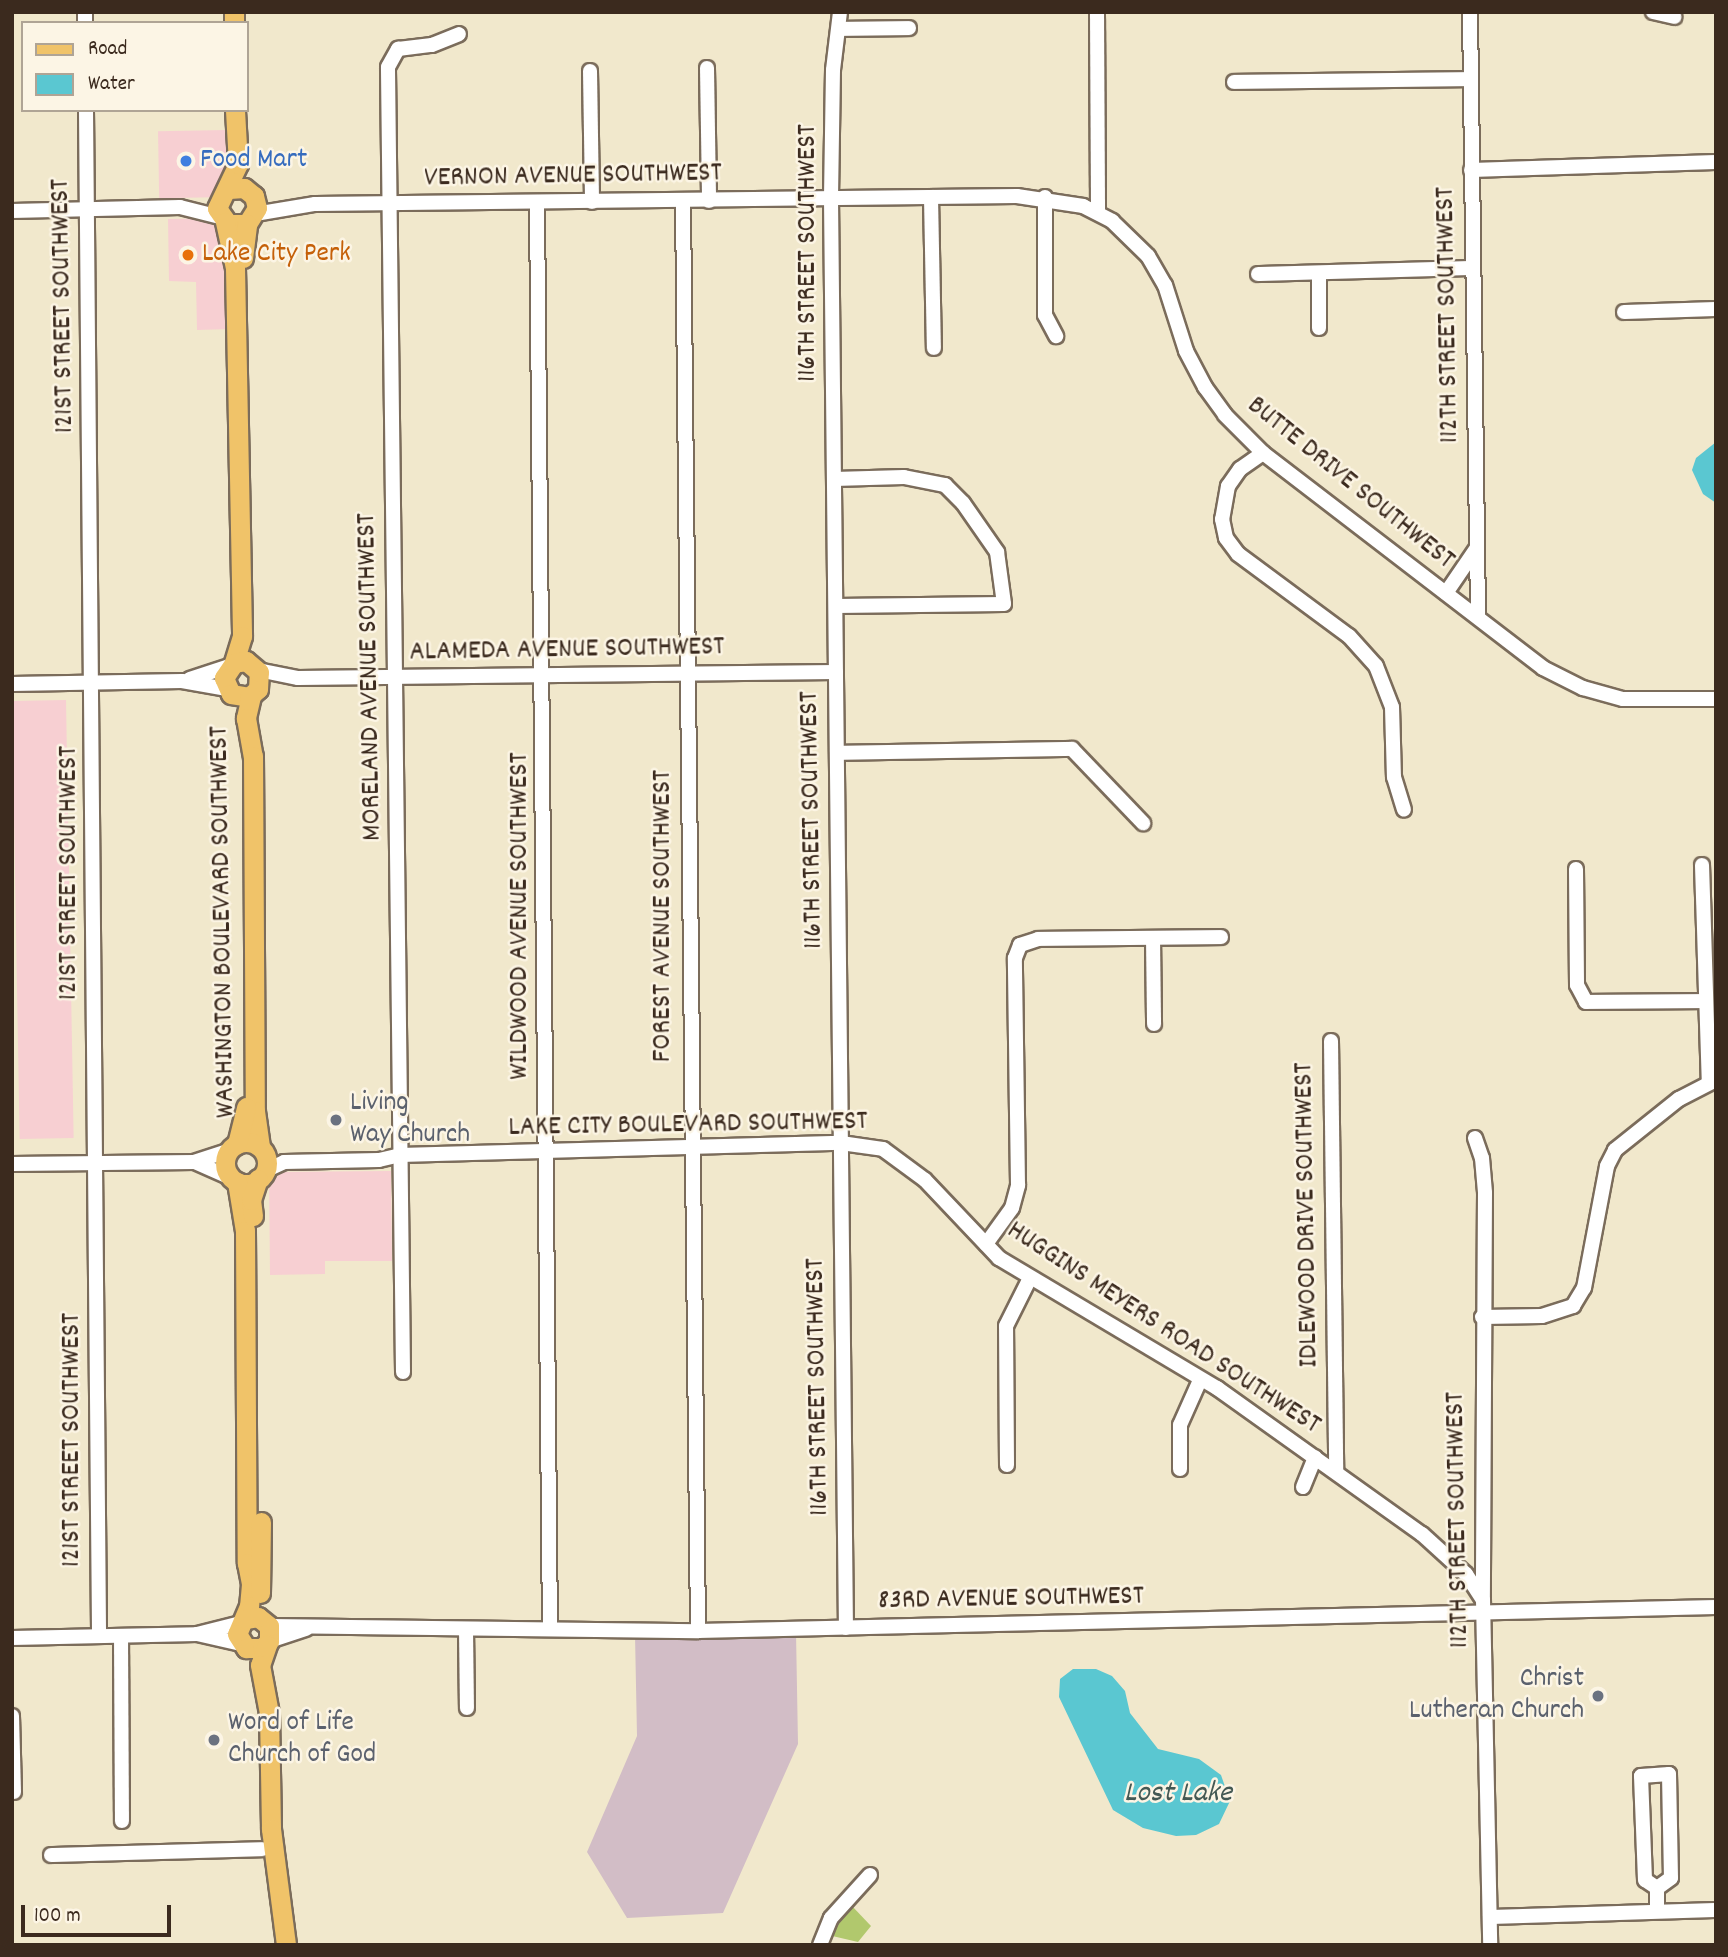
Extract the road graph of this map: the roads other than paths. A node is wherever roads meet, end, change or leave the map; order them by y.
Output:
1 (840, 12) edge
2 (1097, 12) edge
3 (1470, 12) edge
4 (1653, 12) edge
5 (1674, 17) dead end
6 (909, 28) dead end
7 (839, 29) junction
8 (459, 34) dead end
9 (707, 68) dead end
10 (590, 71) dead end
11 (1470, 79) junction
12 (1234, 82) dead end
13 (86, 112) edge
14 (235, 112) edge
15 (246, 112) edge
16 (1716, 162) edge
17 (1471, 170) junction
18 (225, 192) junction
19 (931, 197) junction
20 (1045, 197) junction
21 (831, 199) junction
22 (683, 201) junction
23 (709, 201) junction
24 (592, 202) junction
25 (391, 203) junction
26 (537, 203) junction
27 (251, 206) junction
28 (180, 207) junction
29 (88, 209) junction
30 (12, 211) edge
31 (1098, 212) junction
32 (223, 219) junction
33 (1472, 268) junction
34 (1319, 273) junction
35 (1258, 274) dead end
36 (1716, 309) edge
37 (1624, 312) dead end
38 (1319, 328) dead end
39 (1056, 336) dead end
40 (934, 348) dead end
41 (1263, 453) junction
42 (834, 479) junction
43 (1477, 548) junction
44 (1446, 593) junction
45 (836, 606) junction
46 (1478, 617) junction
47 (232, 664) junction
48 (836, 672) junction
49 (688, 674) junction
50 (544, 676) junction
51 (396, 678) junction
52 (182, 681) junction
53 (256, 681) junction
54 (93, 682) junction
55 (12, 684) edge
56 (229, 692) junction
57 (1716, 699) edge
58 (837, 753) junction
59 (1404, 810) dead end
60 (1143, 823) dead end
61 (1702, 864) dead end
62 (1576, 869) dead end
63 (1221, 937) dead end
64 (1153, 938) junction
65 (1705, 1001) junction
66 (1154, 1024) dead end
67 (1331, 1041) dead end
68 (1712, 1081) edge
69 (1475, 1138) dead end
70 (841, 1143) junction
71 (233, 1147) junction
72 (690, 1147) junction
73 (261, 1149) junction
74 (883, 1149) joint
75 (547, 1152) junction
76 (400, 1155) junction
77 (96, 1162) junction
78 (194, 1162) junction
79 (284, 1162) junction
80 (12, 1164) edge
81 (262, 1175) junction
82 (234, 1180) junction
83 (986, 1244) junction
84 (1030, 1278) junction
85 (1482, 1317) junction
86 (403, 1372) dead end
87 (1200, 1380) junction
88 (1314, 1459) junction
89 (1007, 1465) dead end
90 (1180, 1469) dead end
91 (1336, 1472) junction
92 (1303, 1487) dead end
93 (1483, 1600) junction
94 (1716, 1607) edge
95 (1484, 1615) junction
96 (243, 1621) junction
97 (550, 1628) junction
98 (846, 1628) junction
99 (466, 1629) junction
100 (698, 1631) junction
101 (268, 1633) junction
102 (197, 1634) junction
103 (99, 1636) junction
104 (121, 1636) junction
105 (12, 1638) edge
106 (243, 1646) junction
107 (467, 1708) dead end
108 (12, 1716) edge
109 (14, 1792) dead end
110 (122, 1821) dead end
111 (262, 1849) junction
112 (51, 1855) dead end
113 (870, 1875) dead end
114 (1657, 1888) junction
115 (1716, 1910) edge
116 (1657, 1911) junction
117 (1490, 1917) junction
118 (275, 1945) edge
119 (286, 1945) edge
120 (820, 1945) edge
121 (1490, 1945) edge

1 - 7 street, 116TH STREET SOUTHWEST
2 - 31 street
3 - 11 street, 112TH STREET SOUTHWEST
4 - 5 street
6 - 7 street
7 - 21 street, 116TH STREET SOUTHWEST
8 - 25 street, MORELAND AVENUE SOUTHWEST
9 - 23 street
10 - 24 street
11 - 12 street
11 - 17 street, 112TH STREET SOUTHWEST
13 - 29 street, 121ST STREET SOUTHWEST
14 - 18 main road
15 - 27 main road, WASHINGTON BOULEVARD SOUTHWEST
16 - 17 street
17 - 33 street, 112TH STREET SOUTHWEST
18 - 27 main road
18 - 28 street
18 - 32 main road
19 - 20 street, BUTTE DRIVE SOUTHWEST
19 - 21 street, BUTTE DRIVE SOUTHWEST
19 - 40 street
20 - 31 street, BUTTE DRIVE SOUTHWEST
20 - 39 street
21 - 23 street, VERNON AVENUE SOUTHWEST
21 - 42 street, 116TH STREET SOUTHWEST
22 - 23 street, VERNON AVENUE SOUTHWEST
22 - 24 street, VERNON AVENUE SOUTHWEST
22 - 49 street, FOREST AVENUE SOUTHWEST
24 - 26 street, VERNON AVENUE SOUTHWEST
25 - 26 street, VERNON AVENUE SOUTHWEST
25 - 27 street, VERNON AVENUE SOUTHWEST
25 - 51 street, MORELAND AVENUE SOUTHWEST
26 - 50 street, WILDWOOD AVENUE SOUTHWEST
27 - 32 main road
27 - 53 main road, WASHINGTON BOULEVARD SOUTHWEST
28 - 29 street
28 - 32 street
29 - 30 street
29 - 54 street, 121ST STREET SOUTHWEST
31 - 41 street, BUTTE DRIVE SOUTHWEST
32 - 47 main road
33 - 34 street
33 - 43 street, 112TH STREET SOUTHWEST
34 - 35 street
34 - 38 street
36 - 37 street
41 - 44 street, BUTTE DRIVE SOUTHWEST
41 - 59 street
42 - 45 street, 116TH STREET SOUTHWEST
42 - 45 street
43 - 44 street
43 - 46 street, 112TH STREET SOUTHWEST
44 - 46 street, BUTTE DRIVE SOUTHWEST
45 - 48 street, 116TH STREET SOUTHWEST
46 - 57 street, BUTTE DRIVE SOUTHWEST
47 - 52 street
47 - 53 main road
47 - 56 main road, WASHINGTON BOULEVARD SOUTHWEST
48 - 49 street, ALAMEDA AVENUE SOUTHWEST
48 - 58 street, 116TH STREET SOUTHWEST
49 - 50 street, ALAMEDA AVENUE SOUTHWEST
49 - 72 street, FOREST AVENUE SOUTHWEST
50 - 51 street, ALAMEDA AVENUE SOUTHWEST
50 - 75 street, WILDWOOD AVENUE SOUTHWEST
51 - 53 street, ALAMEDA AVENUE SOUTHWEST
51 - 76 street, MORELAND AVENUE SOUTHWEST
52 - 54 street
52 - 56 street
53 - 56 main road
53 - 73 main road, WASHINGTON BOULEVARD SOUTHWEST
54 - 55 street
54 - 77 street, 121ST STREET SOUTHWEST
56 - 71 main road, WASHINGTON BOULEVARD SOUTHWEST
58 - 60 street
58 - 70 street, 116TH STREET SOUTHWEST
61 - 65 street
62 - 65 street
63 - 64 street
64 - 66 street
64 - 83 street
65 - 68 street
67 - 91 street, IDLEWOOD DRIVE SOUTHWEST
68 - 85 street
69 - 85 street, 112TH STREET SOUTHWEST
70 - 72 street, LAKE CITY BOULEVARD SOUTHWEST
70 - 74 street, LAKE CITY BOULEVARD SOUTHWEST
70 - 98 street, 116TH STREET SOUTHWEST
71 - 73 main road
71 - 78 street
71 - 82 main road, WASHINGTON BOULEVARD SOUTHWEST
72 - 75 street, LAKE CITY BOULEVARD SOUTHWEST
72 - 100 street, FOREST AVENUE SOUTHWEST
73 - 79 street
73 - 81 main road, WASHINGTON BOULEVARD SOUTHWEST
74 - 83 street, HUGGINS MEYERS ROAD SOUTHWEST
75 - 76 street, LAKE CITY BOULEVARD SOUTHWEST
75 - 97 street, WILDWOOD AVENUE SOUTHWEST
76 - 79 street, LAKE CITY BOULEVARD SOUTHWEST
76 - 86 street, MORELAND AVENUE SOUTHWEST
77 - 78 street
77 - 80 street
77 - 103 street, 121ST STREET SOUTHWEST
78 - 82 street
79 - 81 street, LAKE CITY BOULEVARD SOUTHWEST
81 - 82 main road
81 - 101 main road
82 - 96 main road
83 - 84 street, HUGGINS MEYERS ROAD SOUTHWEST
84 - 87 street, HUGGINS MEYERS ROAD SOUTHWEST
84 - 89 street
85 - 93 street, 112TH STREET SOUTHWEST
87 - 88 street, HUGGINS MEYERS ROAD SOUTHWEST
87 - 90 street
88 - 91 street, HUGGINS MEYERS ROAD SOUTHWEST
88 - 92 street
91 - 93 street, HUGGINS MEYERS ROAD SOUTHWEST
93 - 95 street, 112TH STREET SOUTHWEST
94 - 95 street, 83RD AVENUE SOUTHWEST
95 - 98 street, 83RD AVENUE SOUTHWEST
95 - 117 street, 112TH STREET SOUTHWEST
96 - 101 main road
96 - 102 street
96 - 106 main road
97 - 99 street, 83RD AVENUE SOUTHWEST
97 - 100 street, 83RD AVENUE SOUTHWEST
98 - 100 street, 83RD AVENUE SOUTHWEST
99 - 101 street, 83RD AVENUE SOUTHWEST
99 - 107 street
101 - 106 main road
101 - 119 main road
102 - 104 street
102 - 106 street
103 - 104 street
103 - 105 street
104 - 110 street
106 - 111 main road
108 - 109 street
111 - 112 street
111 - 118 main road
113 - 120 street
114 - 114 street
114 - 116 street
115 - 116 street
116 - 117 street
117 - 121 street, 112TH STREET SOUTHWEST

